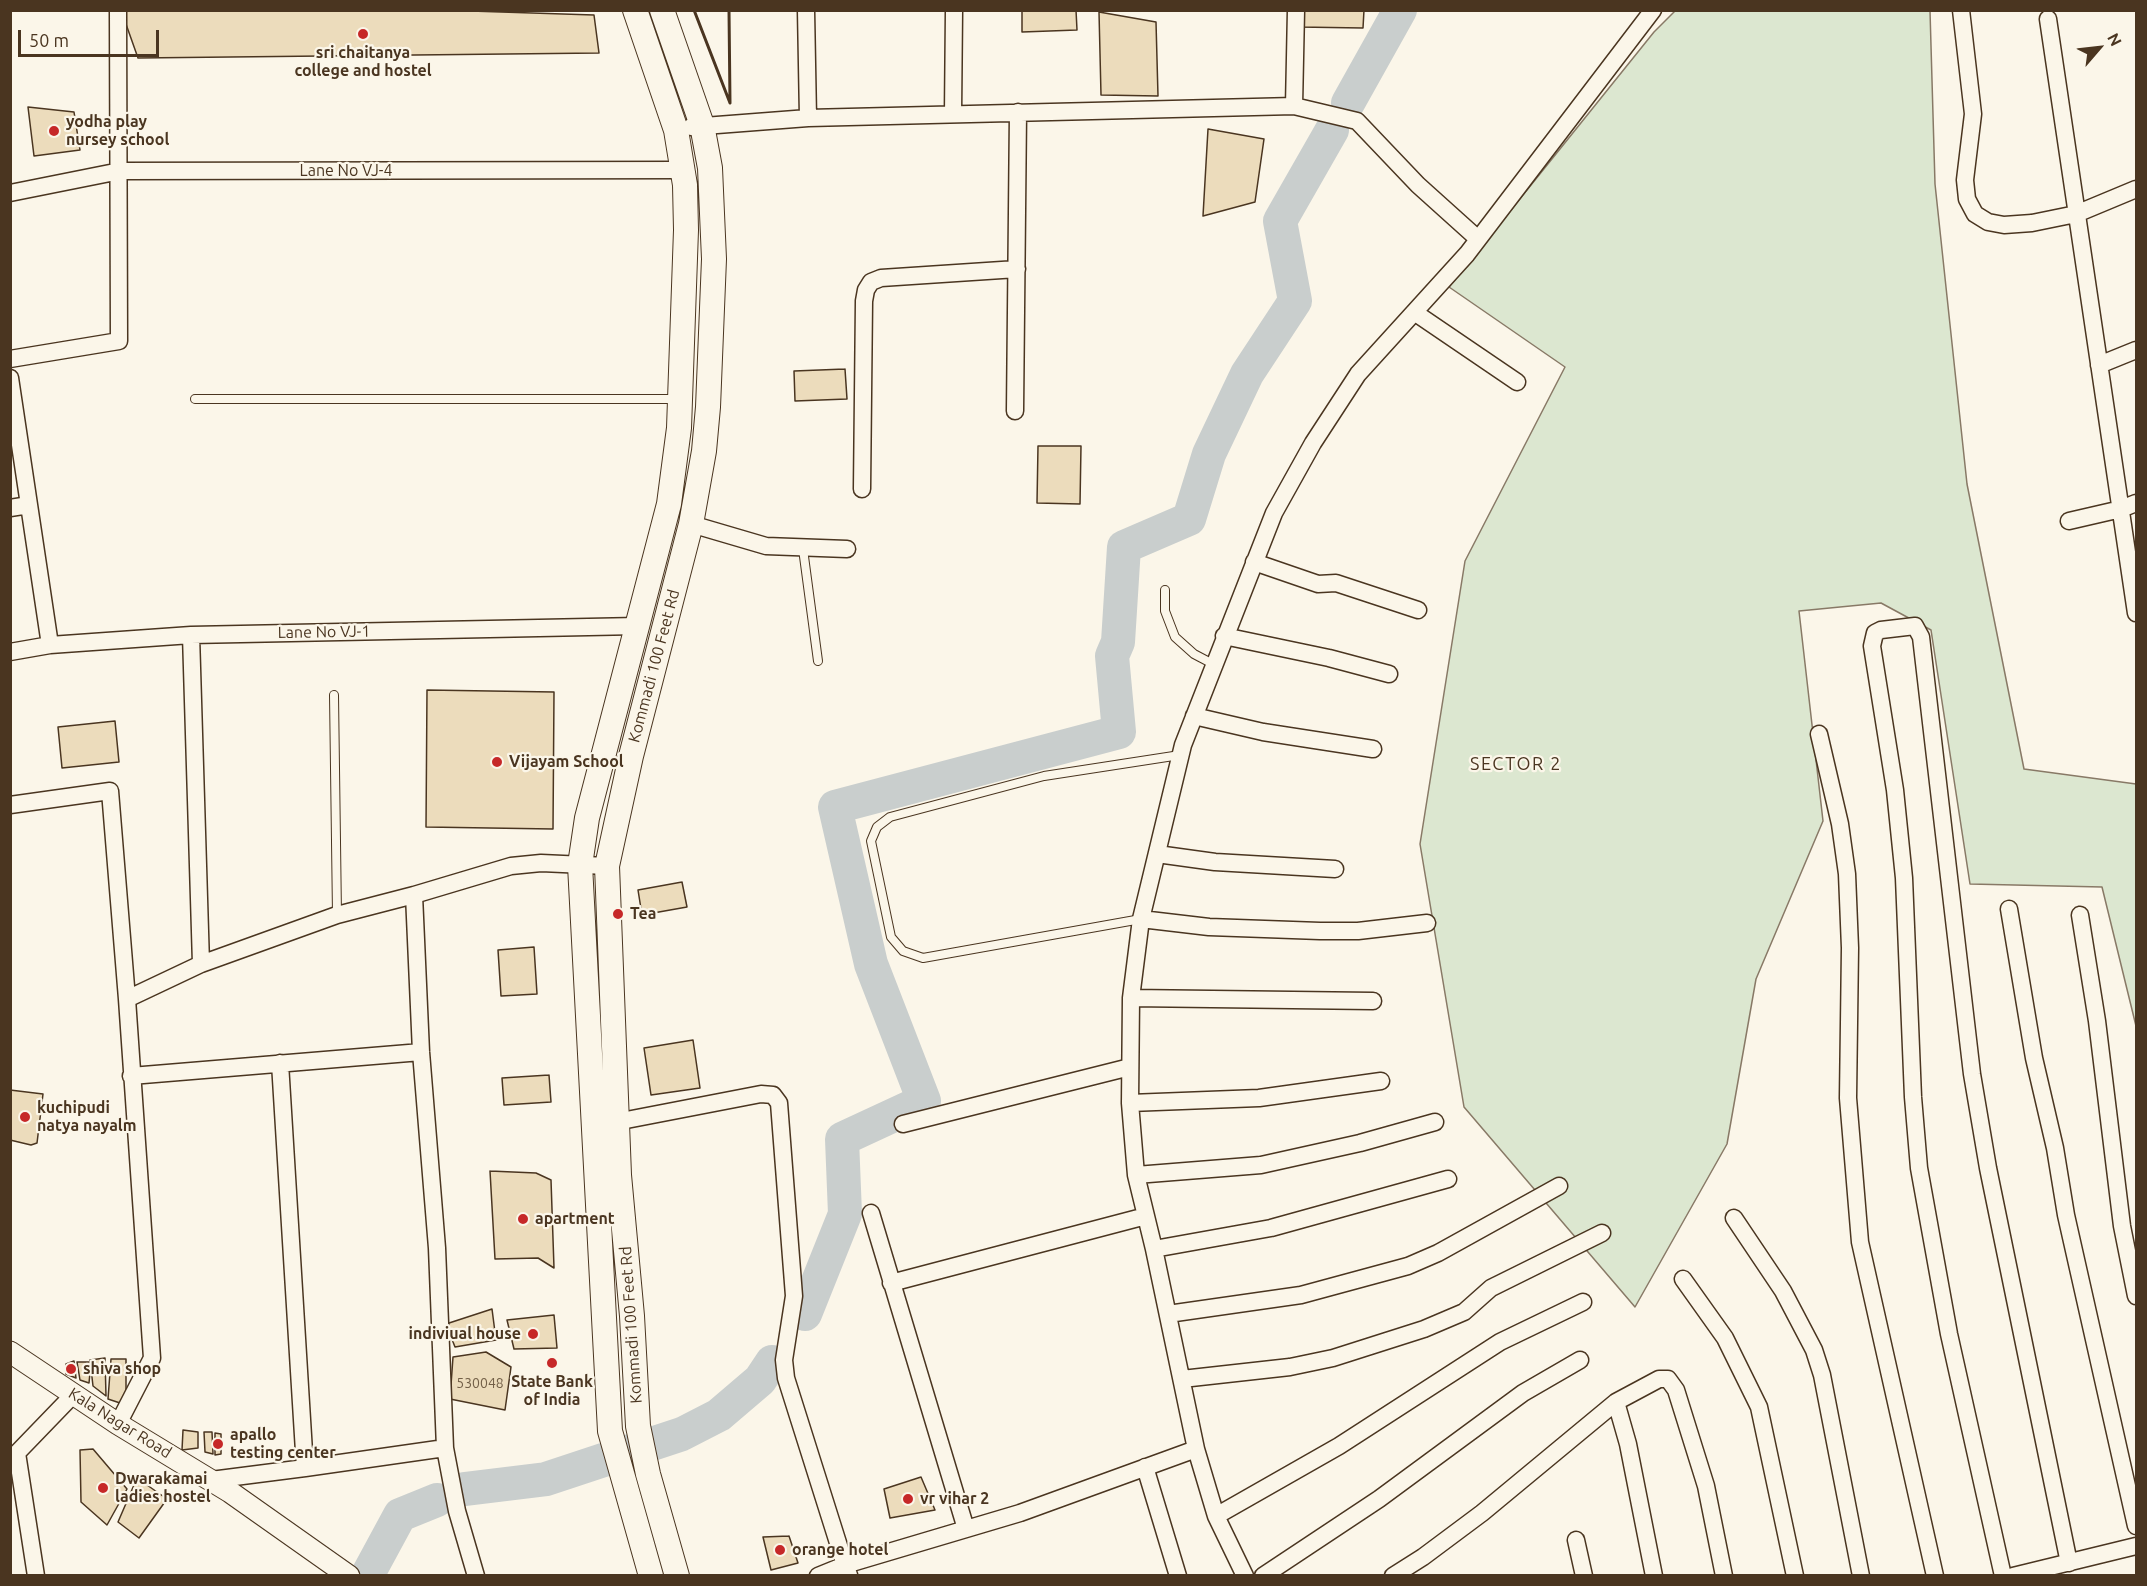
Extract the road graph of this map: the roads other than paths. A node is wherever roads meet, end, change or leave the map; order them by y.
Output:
1 (118, 10) edge
2 (635, 10) edge
3 (662, 10) edge
4 (806, 10) edge
5 (954, 10) edge
6 (1296, 10) edge
7 (1653, 10) edge
8 (1961, 10) edge
9 (2048, 19) dead end
10 (1294, 106) junction
11 (1018, 112) junction
12 (953, 114) junction
13 (808, 118) junction
14 (702, 125) junction
15 (676, 130) junction
16 (684, 170) junction
17 (120, 171) junction
18 (2136, 189) edge
19 (10, 193) edge
20 (2076, 214) junction
21 (1478, 238) junction
22 (1017, 270) junction
23 (1414, 312) junction
24 (2136, 350) edge
25 (10, 359) edge
26 (2099, 365) junction
27 (10, 378) edge
28 (1517, 382) dead end
29 (195, 399) dead end
30 (681, 399) junction
31 (1015, 411) dead end
32 (862, 489) dead end
33 (29, 505) junction
34 (2129, 506) edge
35 (10, 508) edge
36 (2069, 521) dead end
37 (691, 524) junction
38 (803, 549) junction
39 (847, 549) dead end
40 (1254, 562) junction
41 (1165, 590) dead end
42 (1418, 610) dead end
43 (2136, 613) edge
44 (638, 626) junction
45 (191, 635) junction
46 (1224, 636) junction
47 (50, 645) junction
48 (10, 652) edge
49 (818, 662) dead end
50 (1213, 664) junction
51 (1389, 674) dead end
52 (333, 695) dead end
53 (1194, 716) junction
54 (1819, 734) dead end
55 (1373, 749) dead end
56 (1180, 755) junction
57 (10, 805) edge
58 (1157, 854) junction
59 (580, 865) junction
60 (607, 866) junction
61 (1335, 869) dead end
62 (414, 895) junction
63 (2009, 909) dead end
64 (337, 915) junction
65 (2080, 915) dead end
66 (1141, 919) junction
67 (1427, 923) dead end
68 (201, 964) junction
69 (1131, 998) junction
70 (127, 999) junction
71 (1373, 1001) dead end
72 (421, 1053) junction
73 (280, 1063) junction
74 (1130, 1067) junction
75 (131, 1077) junction
76 (1381, 1081) dead end
77 (1130, 1103) junction
78 (616, 1122) junction
79 (1435, 1122) dead end
80 (903, 1124) dead end
81 (1136, 1175) junction
82 (1448, 1179) dead end
83 (1559, 1186) dead end
84 (871, 1213) dead end
85 (1146, 1216) junction
86 (1734, 1218) dead end
87 (1602, 1233) dead end
88 (1154, 1249) junction
89 (1683, 1279) dead end
90 (891, 1283) junction
91 (2136, 1296) edge
92 (1583, 1302) dead end
93 (1168, 1314) junction
94 (10, 1352) edge
95 (1580, 1360) dead end
96 (1182, 1379) junction
97 (73, 1395) junction
98 (1616, 1402) junction
99 (118, 1424) junction
100 (445, 1448) junction
101 (1196, 1449) junction
102 (14, 1455) edge
103 (1145, 1467) junction
104 (305, 1468) junction
105 (211, 1480) junction
106 (1216, 1516) junction
107 (2136, 1526) edge
108 (966, 1529) junction
109 (1576, 1540) dead end
110 (2136, 1545) edge
111 (2069, 1563) junction
112 (847, 1570) edge
113 (345, 1574) edge
114 (36, 1575) edge
115 (477, 1575) edge
116 (651, 1575) edge
117 (677, 1575) edge
118 (818, 1575) edge
119 (1178, 1575) edge
120 (1245, 1575) edge
121 (1263, 1575) edge
122 (1393, 1575) edge
123 (1584, 1575) edge
124 (1654, 1575) edge
125 (1724, 1575) edge
126 (1795, 1575) edge
127 (1862, 1575) edge
128 (1935, 1575) edge
129 (2003, 1575) edge
130 (2013, 1575) edge

1 - 17 street
2 - 15 main road, Kommadi 100 Feet Rd
3 - 14 main road, Kommadi 100 Feet Rd
4 - 13 street
5 - 12 street
6 - 10 street
7 - 21 street
8 - 20 street
9 - 20 street
10 - 11 street
10 - 21 street
11 - 12 street
11 - 22 street
12 - 13 street
13 - 14 street
14 - 15 street
14 - 37 main road, Kommadi 100 Feet Rd
15 - 16 main road, Kommadi 100 Feet Rd
16 - 17 street, Lane No VJ-4
16 - 30 main road, Kommadi 100 Feet Rd
17 - 19 street, Lane No VJ-4
17 - 25 street
18 - 20 street
20 - 26 street
21 - 23 street
22 - 31 street
22 - 32 street
23 - 28 street
23 - 40 street
24 - 26 street
26 - 34 street
27 - 33 street
29 - 30 lane
30 - 44 main road, Kommadi 100 Feet Rd
33 - 35 street
33 - 47 street
34 - 36 street
34 - 43 street
37 - 38 street
37 - 60 main road, Kommadi 100 Feet Rd
38 - 39 street
38 - 49 lane
40 - 42 street
40 - 46 street
41 - 50 lane
44 - 45 street, Lane No VJ-1
44 - 59 main road, Kommadi 100 Feet Rd
45 - 47 street, Lane No VJ-1
45 - 68 street
46 - 50 street
46 - 51 street
47 - 48 street, Lane No VJ-1
50 - 53 street
52 - 64 lane
53 - 55 street
53 - 56 street
54 - 128 street
56 - 58 street
56 - 66 lane
57 - 70 street
58 - 61 street
58 - 66 street
59 - 60 street
59 - 62 street
59 - 116 main road, Kommadi 100 Feet Rd
60 - 78 main road, Kommadi 100 Feet Rd
62 - 64 street
62 - 72 street
63 - 107 street
64 - 68 street
65 - 91 street
66 - 67 street
66 - 69 street
68 - 70 street
69 - 71 street
69 - 74 street
70 - 75 street
72 - 73 street
72 - 100 street
73 - 75 street
73 - 104 street
74 - 77 street
74 - 80 street
75 - 99 street
76 - 77 street
77 - 81 street
78 - 112 street
78 - 117 main road, Kommadi 100 Feet Rd
79 - 81 street
81 - 85 street
82 - 88 street
83 - 93 street
84 - 90 street
85 - 88 street
85 - 90 street
86 - 127 street
87 - 96 street
88 - 93 street
89 - 126 street
90 - 108 street
92 - 106 street
93 - 96 street
94 - 97 street, Kala Nagar Road
95 - 121 street
96 - 101 street
97 - 99 street, Kala Nagar Road
97 - 102 street
98 - 122 street
98 - 124 street
98 - 125 street
99 - 105 street, Kala Nagar Road
100 - 104 street
100 - 115 street
101 - 103 street
101 - 106 street
102 - 114 street
103 - 108 street
103 - 119 street
104 - 105 street
105 - 113 street, Kala Nagar Road
106 - 120 street
108 - 112 street
109 - 123 street
110 - 111 street
111 - 129 street
111 - 130 street
112 - 118 street

